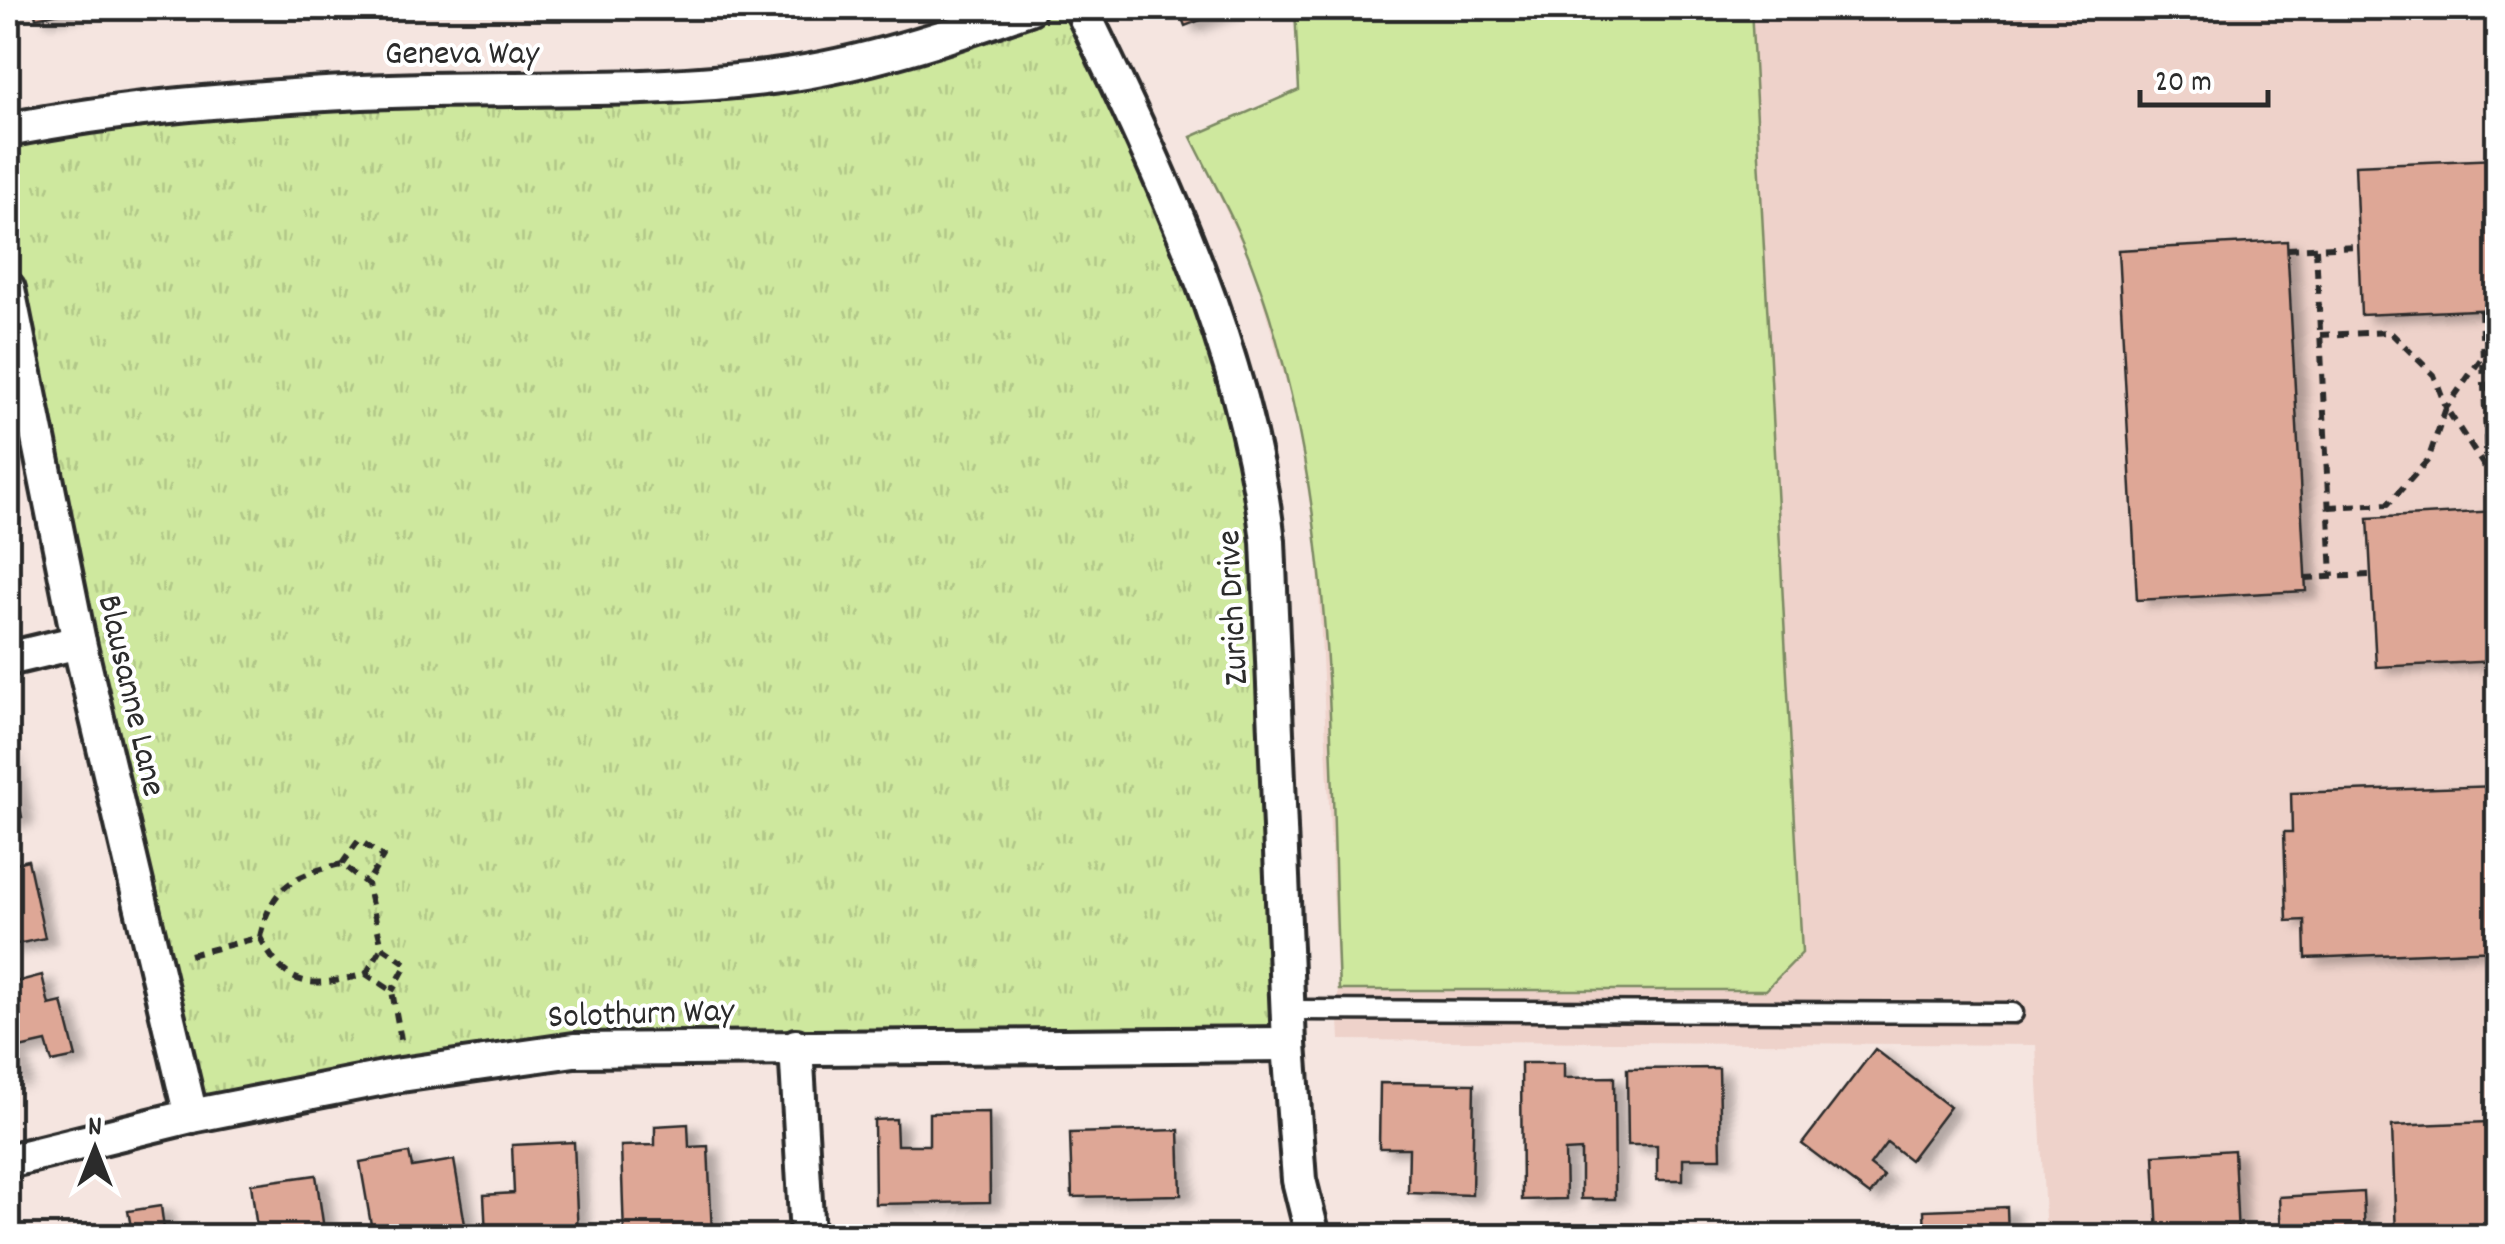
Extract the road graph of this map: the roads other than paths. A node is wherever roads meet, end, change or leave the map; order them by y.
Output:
1 (1028, 8) edge
2 (1081, 8) edge
3 (8, 130) edge
4 (8, 289) edge
5 (79, 642) junction
6 (8, 659) edge
7 (1288, 1010) junction
8 (2013, 1013) dead end
9 (1289, 1044) junction
10 (796, 1046) junction
11 (192, 1116) junction
12 (8, 1161) edge
13 (807, 1236) edge
14 (1313, 1236) edge

1 - 3 street, Geneva Way
2 - 7 street, Zurich Drive
4 - 5 street, Blausanne Lane
5 - 6 street
5 - 11 street, Blausanne Lane
7 - 8 lane
7 - 9 street, Zurich Drive
9 - 10 street, Solothurn Way
9 - 14 street, Zurich Drive
10 - 11 street, Solothurn Way
10 - 13 street
11 - 12 street, Solothurn Way

